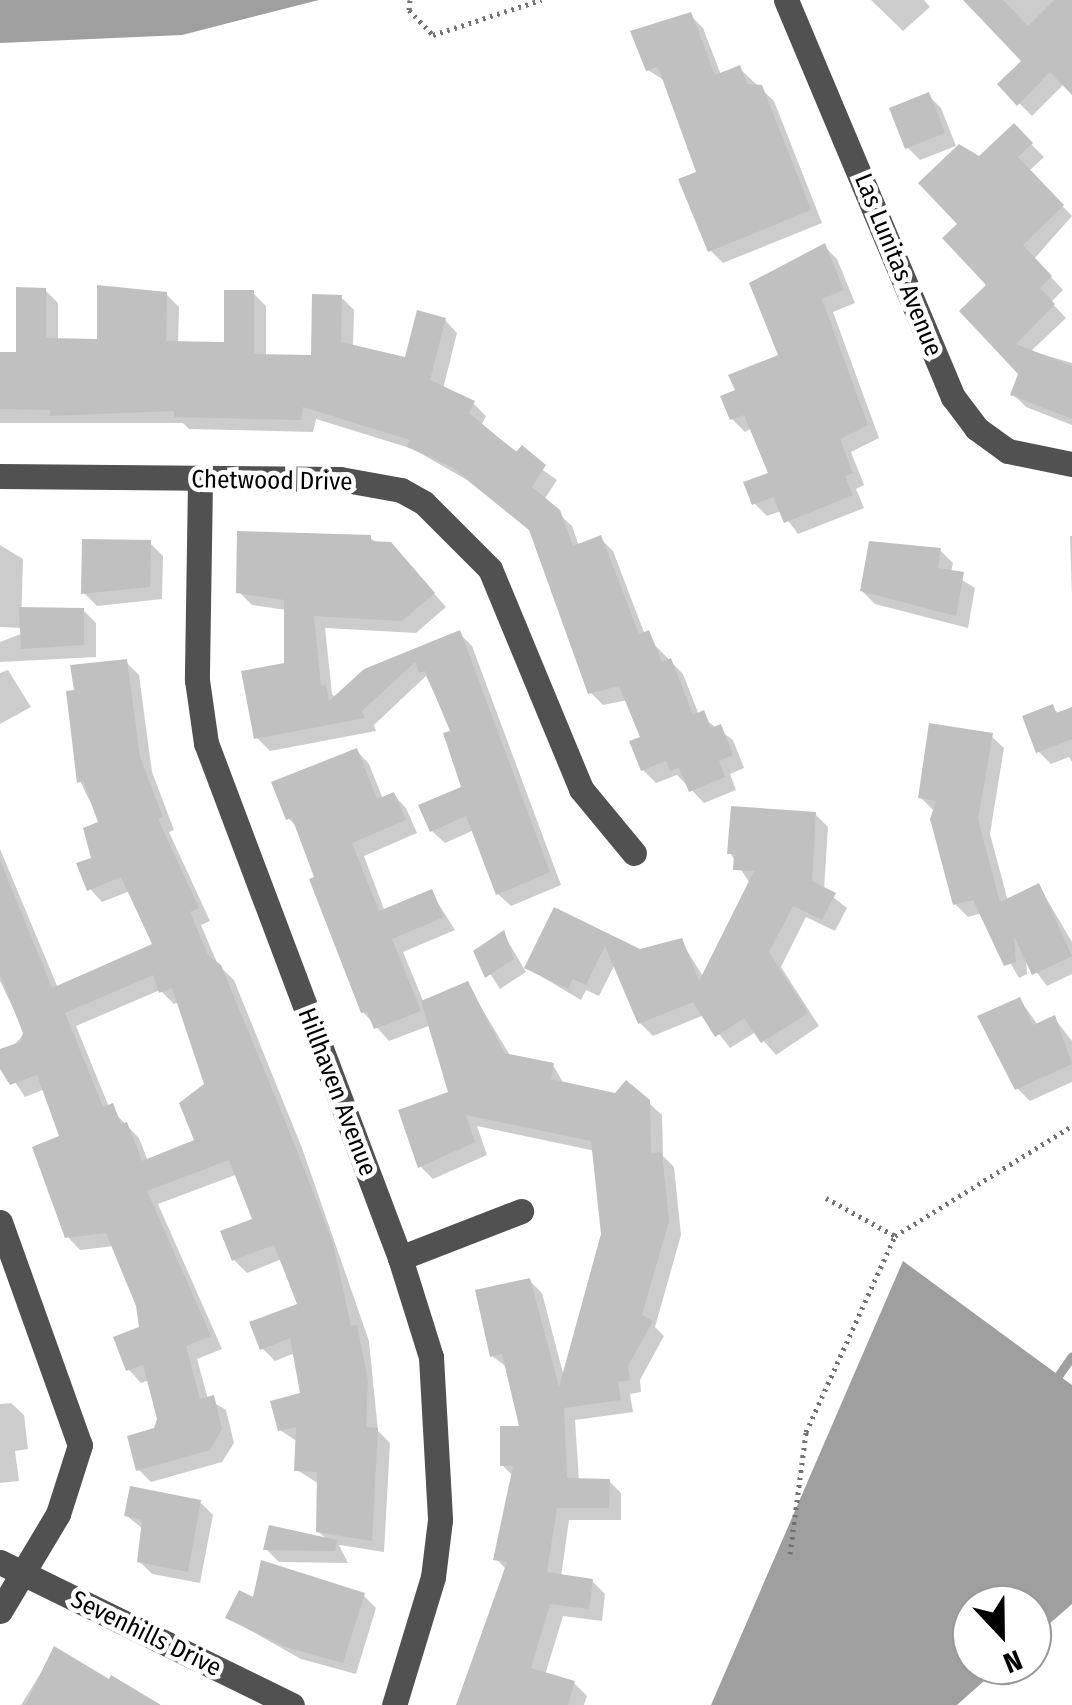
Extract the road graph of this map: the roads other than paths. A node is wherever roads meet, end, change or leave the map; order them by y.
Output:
1 (786, 0) edge
2 (1072, 464) edge
3 (0, 476) edge
4 (200, 481) junction
5 (634, 853) dead end
6 (521, 1211) dead end
7 (0, 1222) edge
8 (400, 1258) junction
9 (12, 1568) edge
10 (0, 1611) edge
11 (292, 1705) edge
12 (394, 1705) edge

1 - 2 street, Las Lunitas Avenue
3 - 4 street, Chetwood Drive
4 - 5 street, Chetwood Drive
4 - 8 street, Hillhaven Avenue
6 - 8 street
7 - 9 street
8 - 12 street, Hillhaven Avenue
9 - 10 street
9 - 11 street, Sevenhills Drive

